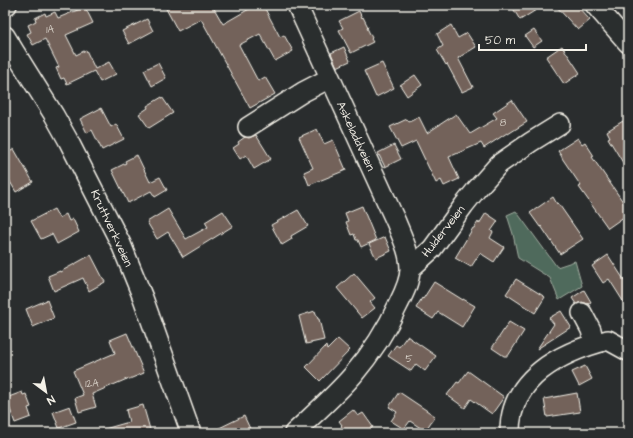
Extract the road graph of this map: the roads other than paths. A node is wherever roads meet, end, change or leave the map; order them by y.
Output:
1 (297, 5) edge
2 (595, 5) edge
3 (5, 36) edge
4 (628, 43) edge
5 (330, 78) junction
6 (560, 124) dead end
7 (248, 127) dead end
8 (410, 268) junction
9 (582, 313) dead end
10 (601, 342) junction
11 (628, 351) edge
12 (296, 432) edge
13 (191, 433) edge
14 (510, 433) edge

1 - 5 street, Askeladdveien
2 - 4 street
3 - 13 street, Kruttverkveien
5 - 7 street
5 - 8 street, Askeladdveien
6 - 8 street, Hulderveien
8 - 12 street
9 - 10 street
10 - 11 street
10 - 14 street

